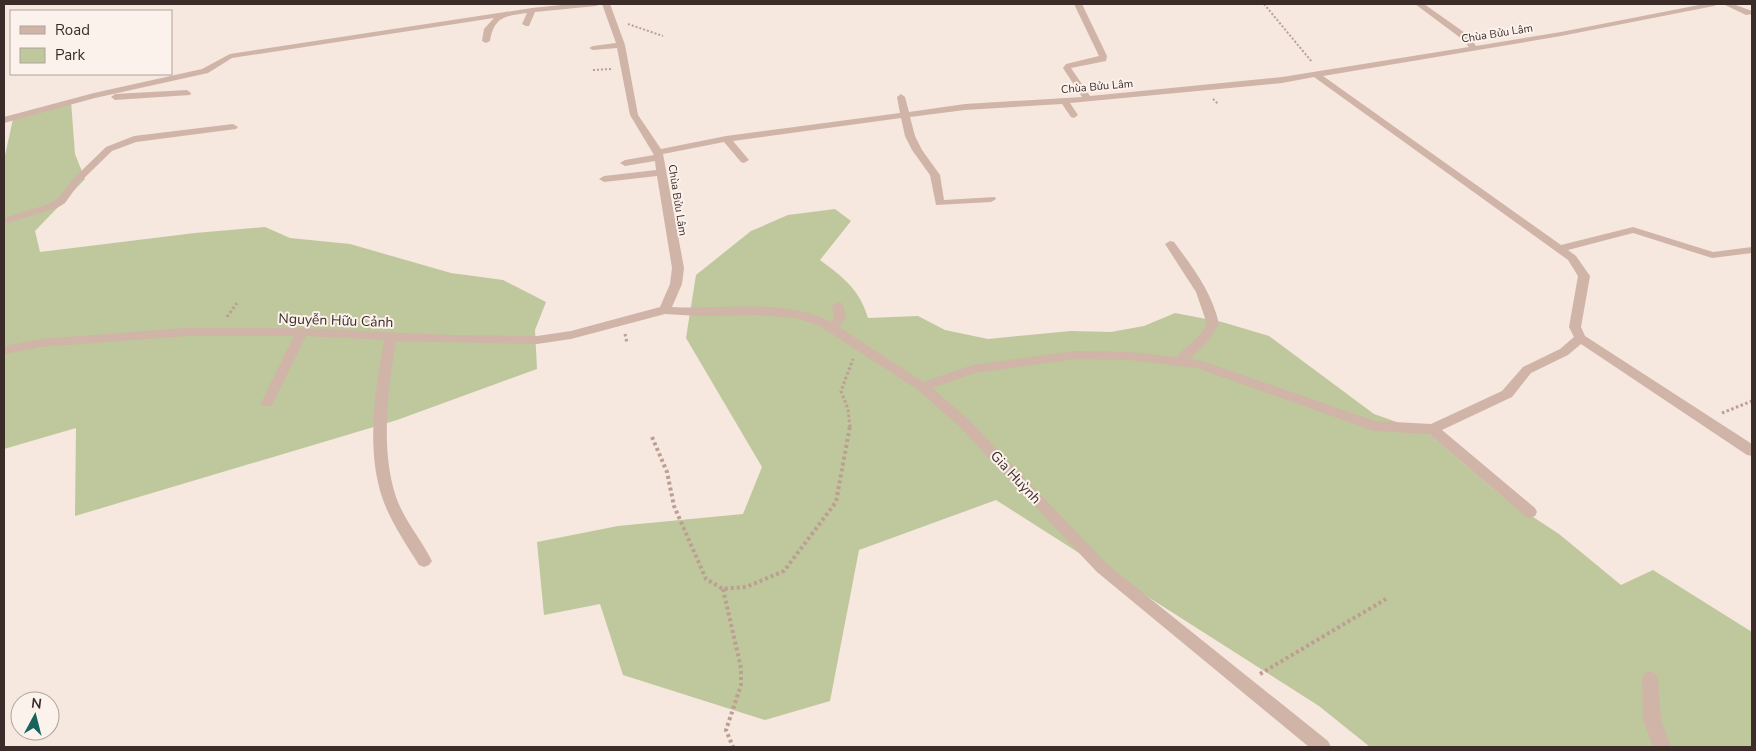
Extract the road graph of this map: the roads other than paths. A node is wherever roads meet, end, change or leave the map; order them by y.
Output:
1 (596, 4) edge
2 (606, 4) edge
3 (1078, 4) edge
4 (1419, 4) edge
5 (1714, 4) edge
6 (1727, 4) edge
7 (1694, 5) edge
8 (532, 10) junction
9 (1749, 13) dead end
10 (500, 16) junction
11 (526, 24) dead end
12 (486, 41) dead end
13 (621, 45) junction
14 (593, 48) dead end
15 (1474, 48) junction
16 (1319, 75) junction
17 (187, 93) dead end
18 (901, 97) dead end
19 (1088, 98) junction
20 (1064, 101) junction
21 (71, 103) junction
22 (906, 115) junction
23 (1074, 115) dead end
24 (4, 120) edge
25 (233, 127) dead end
26 (726, 139) junction
27 (658, 155) junction
28 (744, 160) dead end
29 (625, 163) dead end
30 (662, 172) junction
31 (604, 179) dead end
32 (991, 199) dead end
33 (4, 221) edge
34 (1170, 244) dead end
35 (1560, 249) junction
36 (1752, 250) edge
37 (838, 306) dead end
38 (665, 310) junction
39 (832, 328) junction
40 (302, 332) junction
41 (391, 336) junction
42 (1580, 338) junction
43 (4, 350) edge
44 (1180, 361) junction
45 (922, 388) junction
46 (267, 403) dead end
47 (1432, 429) junction
48 (1752, 451) edge
49 (1530, 512) dead end
50 (424, 561) dead end
51 (1650, 679) dead end
52 (1322, 747) edge
53 (1662, 747) edge

1 - 8 street
2 - 13 street
3 - 19 street
4 - 15 street
5 - 7 street, Chùa Bửu Lâm
6 - 9 street
7 - 15 street, Chùa Bửu Lâm
8 - 10 street
8 - 11 street
10 - 12 street
10 - 21 street
13 - 14 street
13 - 27 street
15 - 16 street, Chùa Bửu Lâm
16 - 19 street, Chùa Bửu Lâm
16 - 35 street
17 - 21 street
18 - 22 street
19 - 20 street, Chùa Bửu Lâm
20 - 22 street, Chùa Bửu Lâm
20 - 23 street
21 - 24 street
22 - 26 street, Chùa Bửu Lâm
22 - 32 street
25 - 33 street
26 - 27 street, Chùa Bửu Lâm
26 - 28 street
27 - 29 street
27 - 30 street, Chùa Bửu Lâm
30 - 31 street
30 - 38 street, Chùa Bửu Lâm
34 - 44 street
35 - 36 street
35 - 42 street
37 - 39 street
38 - 39 street, Gia Huỳnh
38 - 41 street, Nguyễn Hữu Cảnh
39 - 45 street, Gia Huỳnh
40 - 41 street, Nguyễn Hữu Cảnh
40 - 43 street, Nguyễn Hữu Cảnh
40 - 46 street
41 - 50 street
42 - 47 street
42 - 48 street
44 - 45 street
44 - 47 street
45 - 52 street, Gia Huỳnh
47 - 49 street
51 - 53 street

